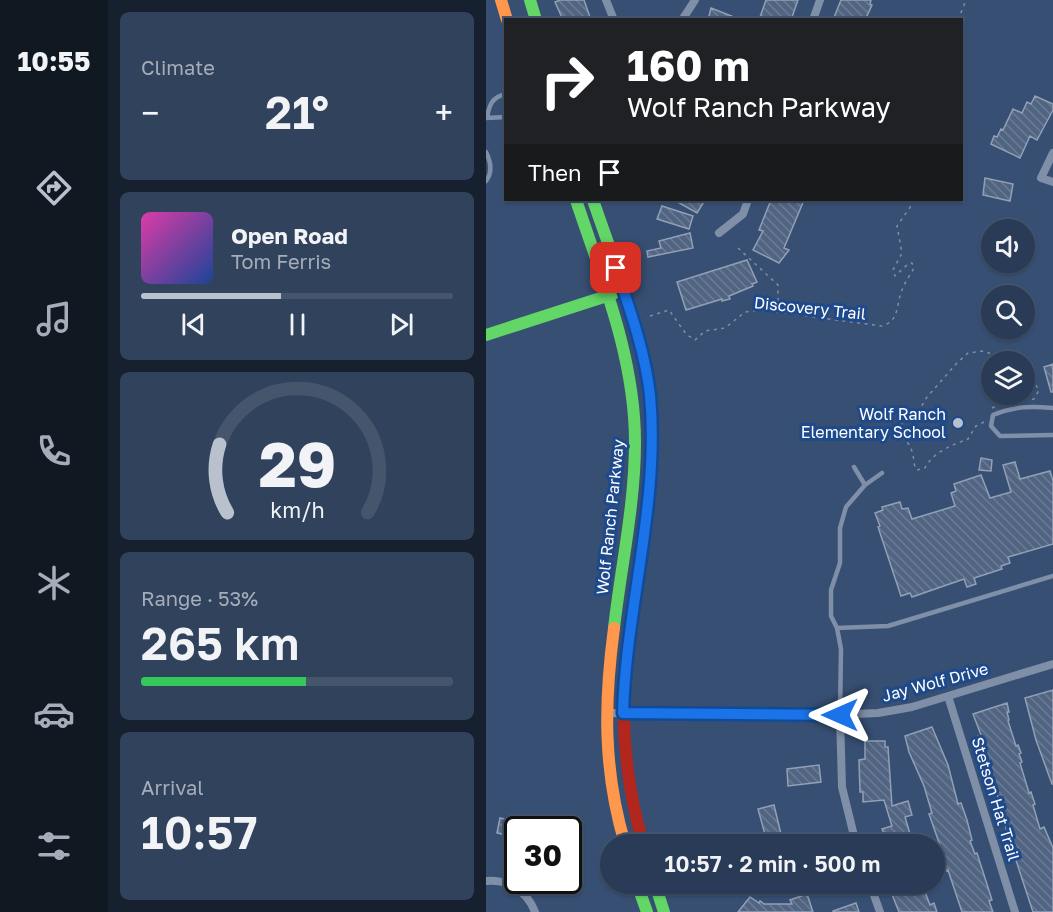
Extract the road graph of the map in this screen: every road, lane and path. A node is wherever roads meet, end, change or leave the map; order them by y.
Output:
1 (501, 0) edge
2 (530, 0) edge
3 (606, 0) edge
4 (695, 0) edge
5 (820, 0) edge
6 (966, 0) edge
7 (506, 18) edge
8 (535, 18) edge
9 (613, 18) edge
10 (683, 18) edge
11 (814, 18) edge
12 (959, 18) edge
13 (504, 95) edge
14 (504, 117) edge
15 (486, 118) edge
16 (486, 152) edge
17 (1053, 153) edge
18 (486, 181) edge
19 (1053, 182) edge
20 (576, 201) edge
21 (593, 201) edge
22 (748, 201) edge
23 (911, 201) edge
24 (719, 233) dead end
25 (738, 248) dead end
26 (624, 290) junction
27 (608, 296) junction
28 (778, 312) dead end
29 (650, 316) dead end
30 (486, 335) edge
31 (981, 351) edge
32 (1035, 382) edge
33 (1035, 396) edge
34 (995, 405) edge
35 (1053, 408) edge
36 (990, 410) dead end
37 (987, 420) dead end
38 (1053, 435) edge
39 (854, 467) dead end
40 (882, 473) dead end
41 (865, 485) junction
42 (1053, 576) edge
43 (837, 628) junction
44 (1053, 664) edge
45 (948, 696) junction
46 (606, 713) junction
47 (623, 713) junction
48 (840, 715) junction
49 (623, 834) edge
50 (640, 834) edge
51 (850, 834) edge
52 (486, 881) edge
53 (641, 894) edge
54 (658, 894) edge
55 (874, 894) edge
56 (535, 912) edge
57 (647, 912) edge
58 (664, 912) edge
59 (880, 912) edge
60 (1015, 912) edge

1 - 7 street
2 - 8 street
3 - 9 street
4 - 10 street
5 - 11 street
6 - 12 path
13 - 15 lane
14 - 15 lane
16 - 18 lane
17 - 19 street
20 - 27 street, Wolf Ranch Parkway
21 - 26 street, Wolf Ranch Parkway
22 - 24 street
23 - 29 path, Discovery Trail
25 - 28 path
26 - 27 street
26 - 47 street, Wolf Ranch Parkway
27 - 30 street
27 - 46 street, Wolf Ranch Parkway
31 - 37 path
32 - 33 path
34 - 36 path
35 - 38 lane
39 - 41 lane
40 - 41 lane
41 - 43 lane
42 - 43 lane
43 - 48 lane
44 - 45 street, Jay Wolf Drive
45 - 48 street, Jay Wolf Drive
45 - 60 street, Stetson Hat Trail
46 - 47 street, Jay Wolf Drive
46 - 49 street, Wolf Ranch Parkway
47 - 48 street, Jay Wolf Drive
47 - 50 street, Wolf Ranch Parkway
48 - 51 street
52 - 56 street
53 - 57 street
54 - 58 street
55 - 59 street

